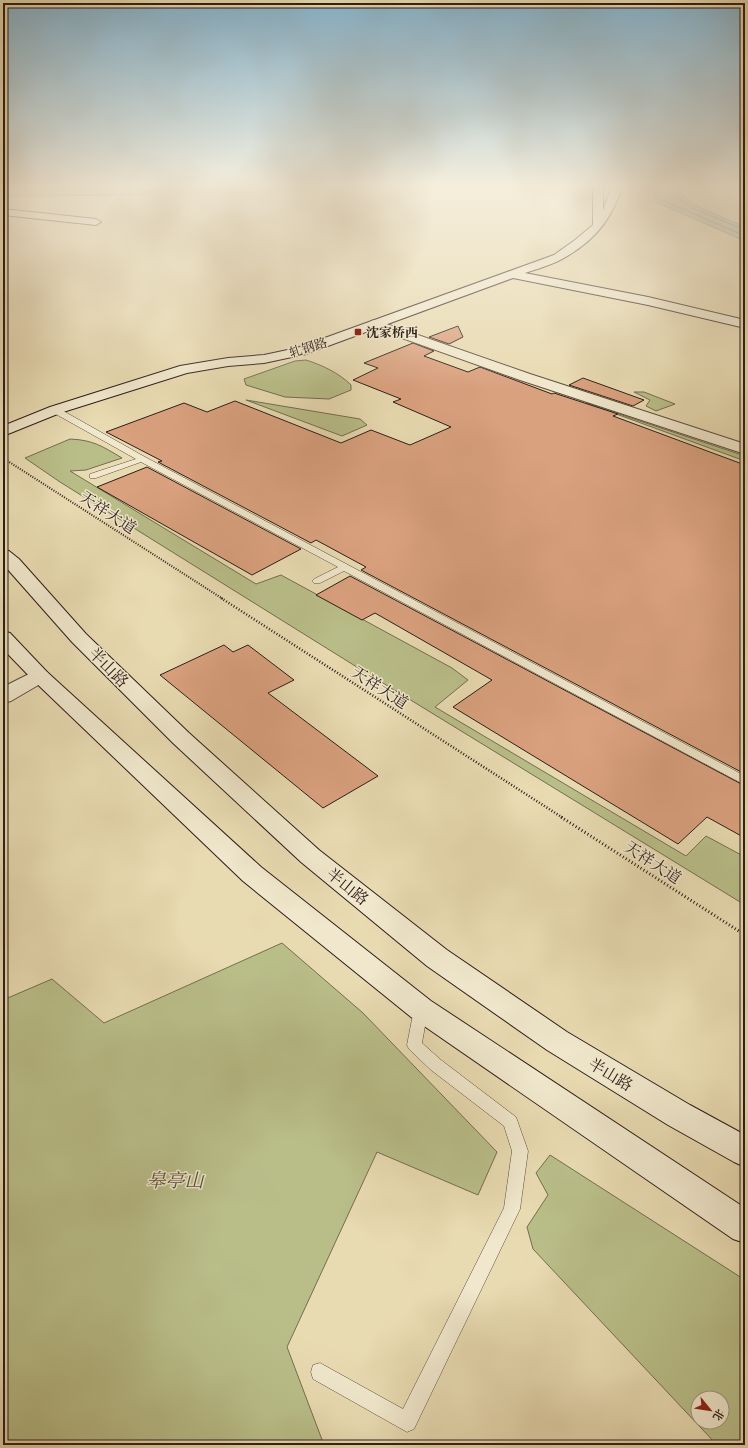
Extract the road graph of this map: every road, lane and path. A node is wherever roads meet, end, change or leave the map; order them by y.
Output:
1 (565, 253) edge
2 (517, 271) junction
3 (745, 319) edge
4 (375, 324) junction
5 (745, 324) edge
6 (55, 410) junction
7 (3, 430) edge
8 (745, 449) edge
9 (3, 458) edge
10 (142, 459) junction
11 (93, 476) dead end
12 (3, 555) edge
13 (345, 567) junction
14 (317, 581) dead end
15 (3, 637) edge
16 (40, 676) junction
17 (3, 696) edge
18 (745, 781) edge
19 (745, 935) edge
20 (421, 1009) junction
21 (745, 1152) edge
22 (745, 1227) edge
23 (320, 1372) dead end

1 - 2 street, 轧钢路
2 - 3 street
2 - 4 street, 轧钢路
2 - 5 street
4 - 6 street, 轧钢路
4 - 8 street
6 - 7 street, 轧钢路
6 - 10 lane
9 - 19 path, 天祥大道
10 - 11 lane
10 - 13 lane
12 - 21 street, 半山路
13 - 14 lane
13 - 18 lane
15 - 16 street
16 - 17 street
16 - 20 street
20 - 22 street
20 - 23 lane

